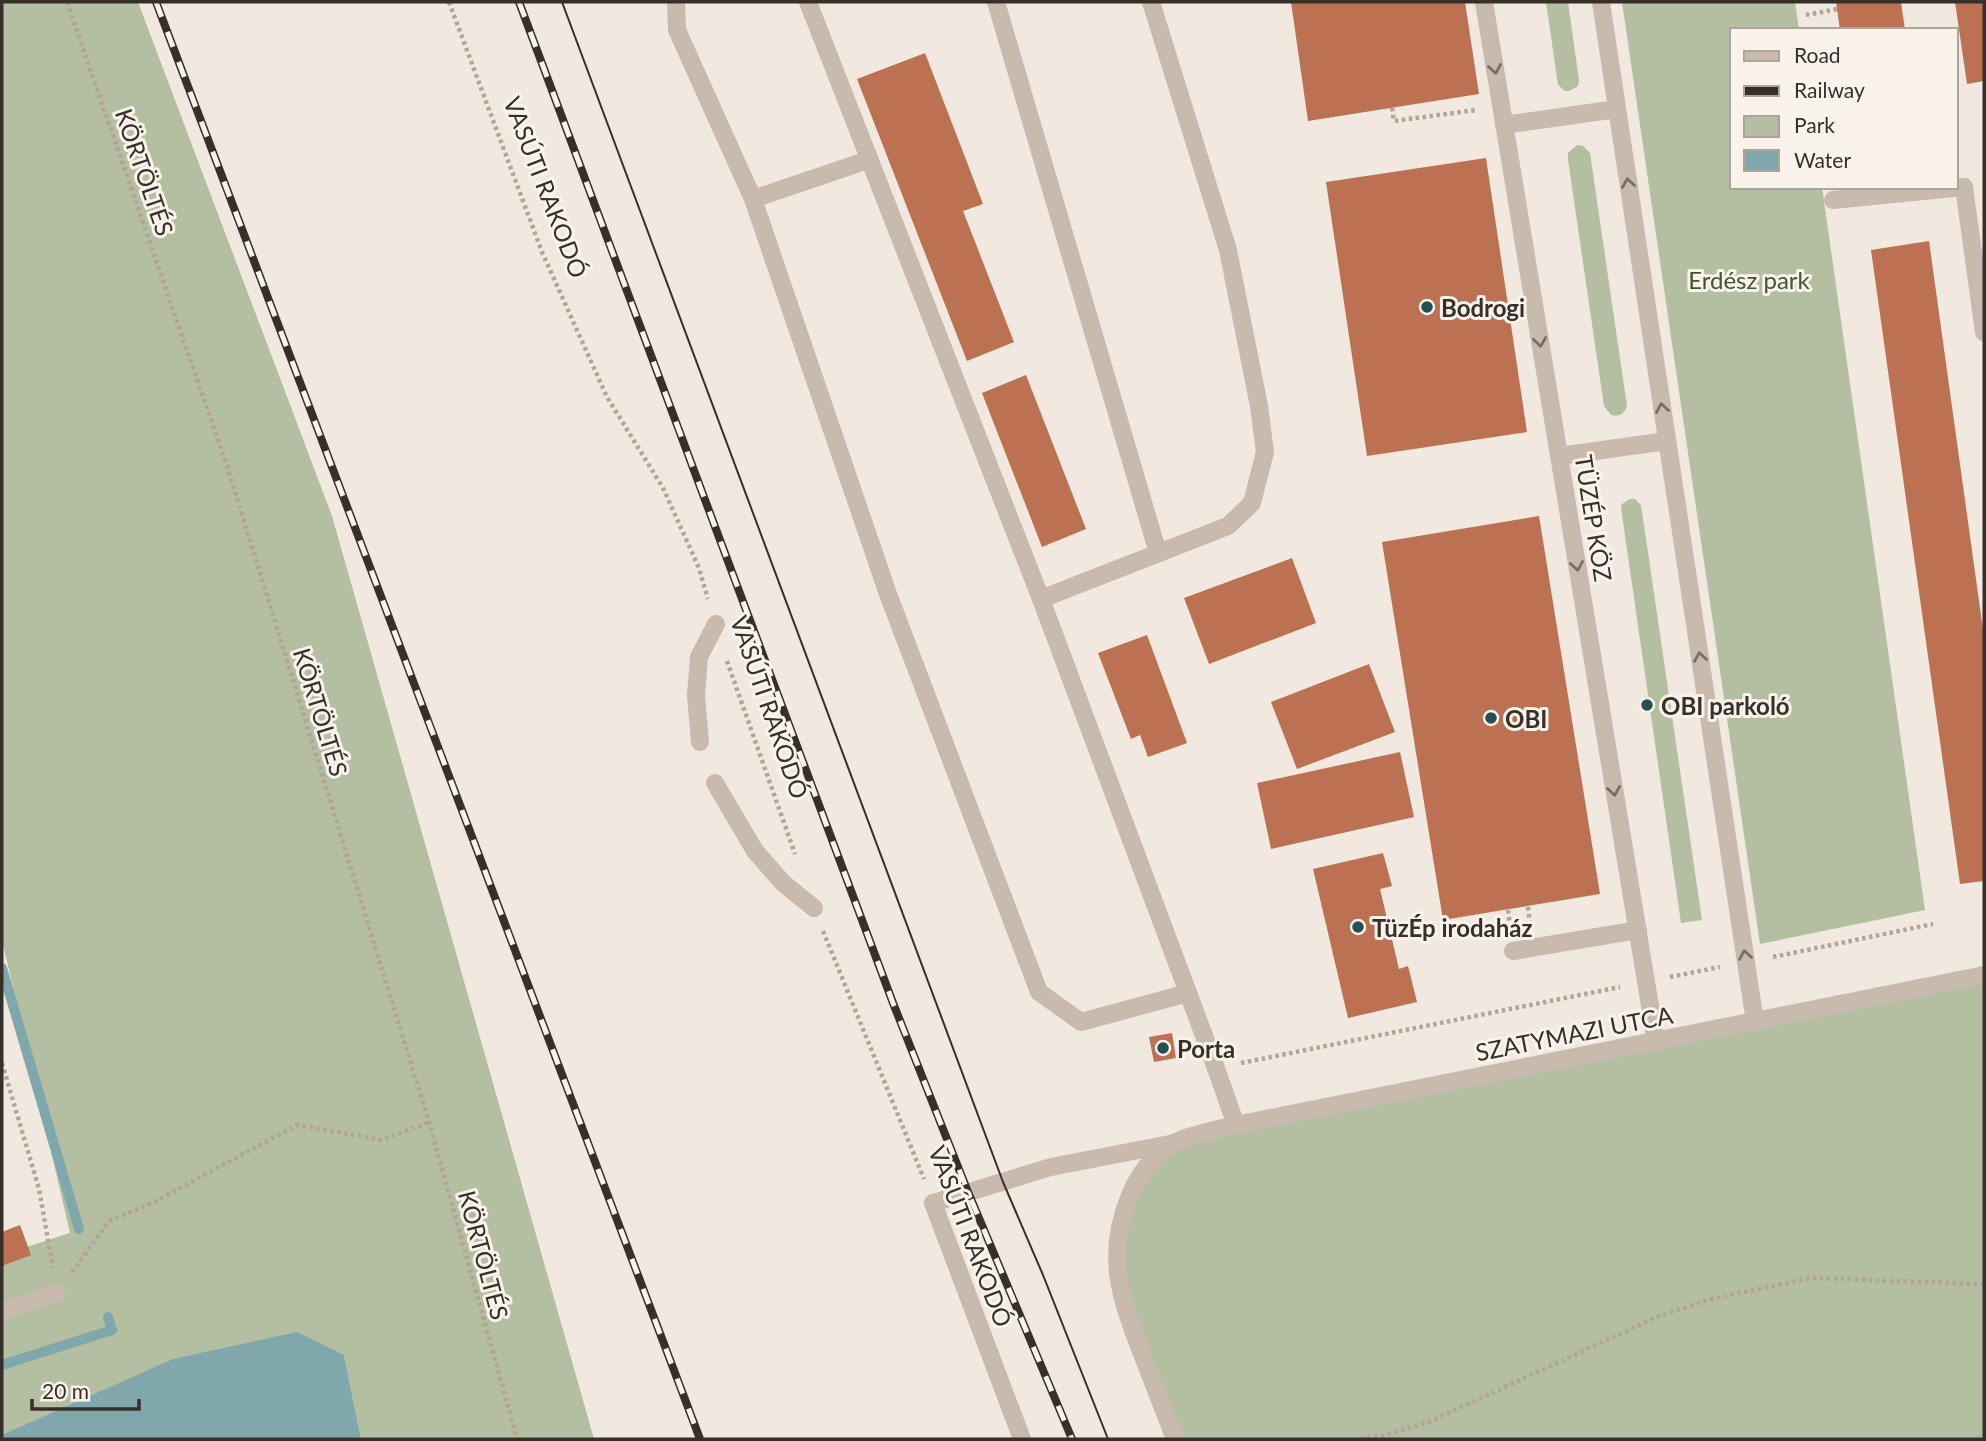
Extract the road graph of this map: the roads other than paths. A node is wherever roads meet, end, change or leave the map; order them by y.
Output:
1 (676, 2) edge
2 (808, 2) edge
3 (996, 2) edge
4 (1151, 2) edge
5 (1484, 2) edge
6 (1601, 2) edge
7 (1617, 109) junction
8 (1502, 116) junction
9 (868, 160) junction
10 (1958, 187) edge
11 (1926, 189) edge
12 (1887, 191) edge
13 (753, 199) junction
14 (1833, 201) dead end
15 (1984, 332) edge
16 (1667, 441) junction
17 (1559, 456) junction
18 (1158, 553) junction
19 (1041, 599) junction
20 (716, 624) road end
21 (700, 741) dead end
22 (715, 783) dead end
23 (814, 908) road end
24 (1638, 930) junction
25 (1513, 951) dead end
26 (1984, 975) edge
27 (1188, 993) junction
28 (1755, 1022) junction
29 (1656, 1042) junction
30 (1236, 1125) junction
31 (1175, 1143) junction
32 (933, 1203) joint
33 (57, 1293) road end
34 (2, 1311) edge
35 (1022, 1439) edge
36 (1175, 1439) edge

1 - 13 street
2 - 9 street
3 - 18 street
4 - 18 street
5 -> 8 street, TÜZÉP KÖZ
6 - 7 street
7 - 8 street
16 -> 7 street
8 -> 17 street, TÜZÉP KÖZ
9 - 13 street
9 - 19 street
10 - 15 street
11 - 12 street
12 - 14 street
13 - 27 street
16 - 17 street
28 -> 16 street
17 -> 24 street, TÜZÉP KÖZ
18 - 19 street
19 - 27 street
20 - 21 street
22 - 23 street
24 - 25 street
24 - 29 street, TÜZÉP KÖZ
26 - 28 street, SZATYMAZI UTCA
27 - 30 street
28 - 29 street, SZATYMAZI UTCA
29 - 30 street, SZATYMAZI UTCA
30 - 31 street, SZATYMAZI UTCA
31 - 32 street, SZATYMAZI UTCA
31 - 36 street
32 - 35 street, VASÚTI RAKODÓ
33 - 34 street

